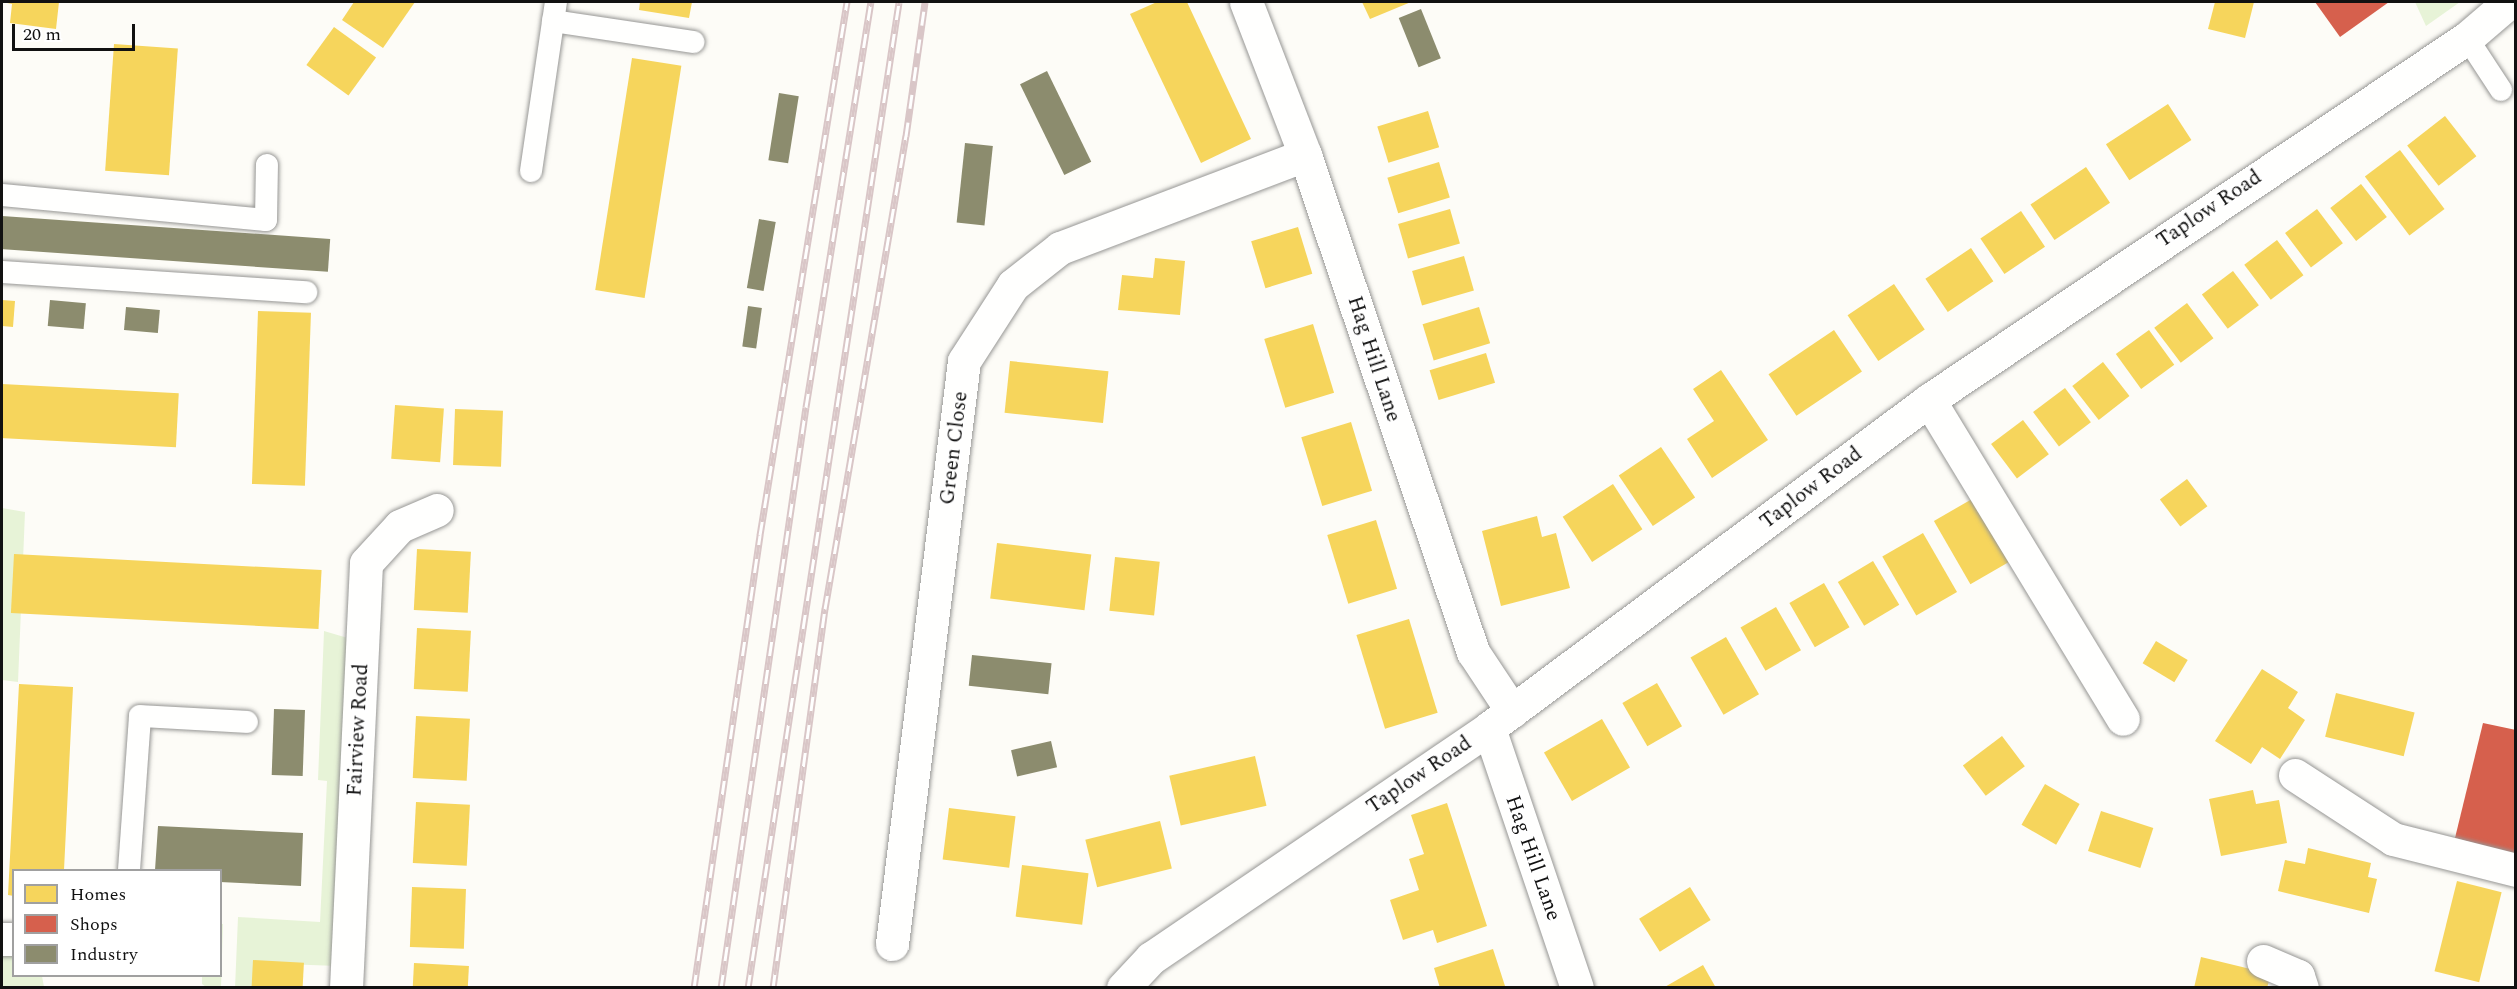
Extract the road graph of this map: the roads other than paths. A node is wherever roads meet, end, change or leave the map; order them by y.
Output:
1 (1246, 2) edge
2 (2509, 2) edge
3 (555, 11) edge
4 (2467, 38) junction
5 (693, 42) dead end
6 (2501, 90) dead end
7 (1305, 155) junction
8 (267, 165) dead end
9 (531, 171) dead end
10 (2, 195) edge
11 (2, 272) edge
12 (306, 292) dead end
13 (1929, 400) junction
14 (437, 510) dead end
15 (2123, 718) dead end
16 (1501, 719) junction
17 (247, 722) dead end
18 (2295, 775) dead end
19 (129, 869) edge
20 (2516, 870) edge
21 (892, 944) dead end
22 (2263, 961) dead end
23 (346, 987) edge
24 (1123, 987) edge
25 (1577, 987) edge
26 (2302, 987) edge

1 - 7 street, Hag Hill Lane
2 - 4 street, Taplow Road
3 - 5 lane
3 - 9 lane
4 - 6 lane
4 - 13 street, Taplow Road
7 - 16 street, Hag Hill Lane
7 - 21 street, Green Close
8 - 10 lane
11 - 12 lane
13 - 15 street
13 - 16 street, Taplow Road
14 - 23 street, Fairview Road
16 - 24 street, Taplow Road
16 - 25 street, Hag Hill Lane
17 - 19 lane
18 - 20 street
22 - 26 street

